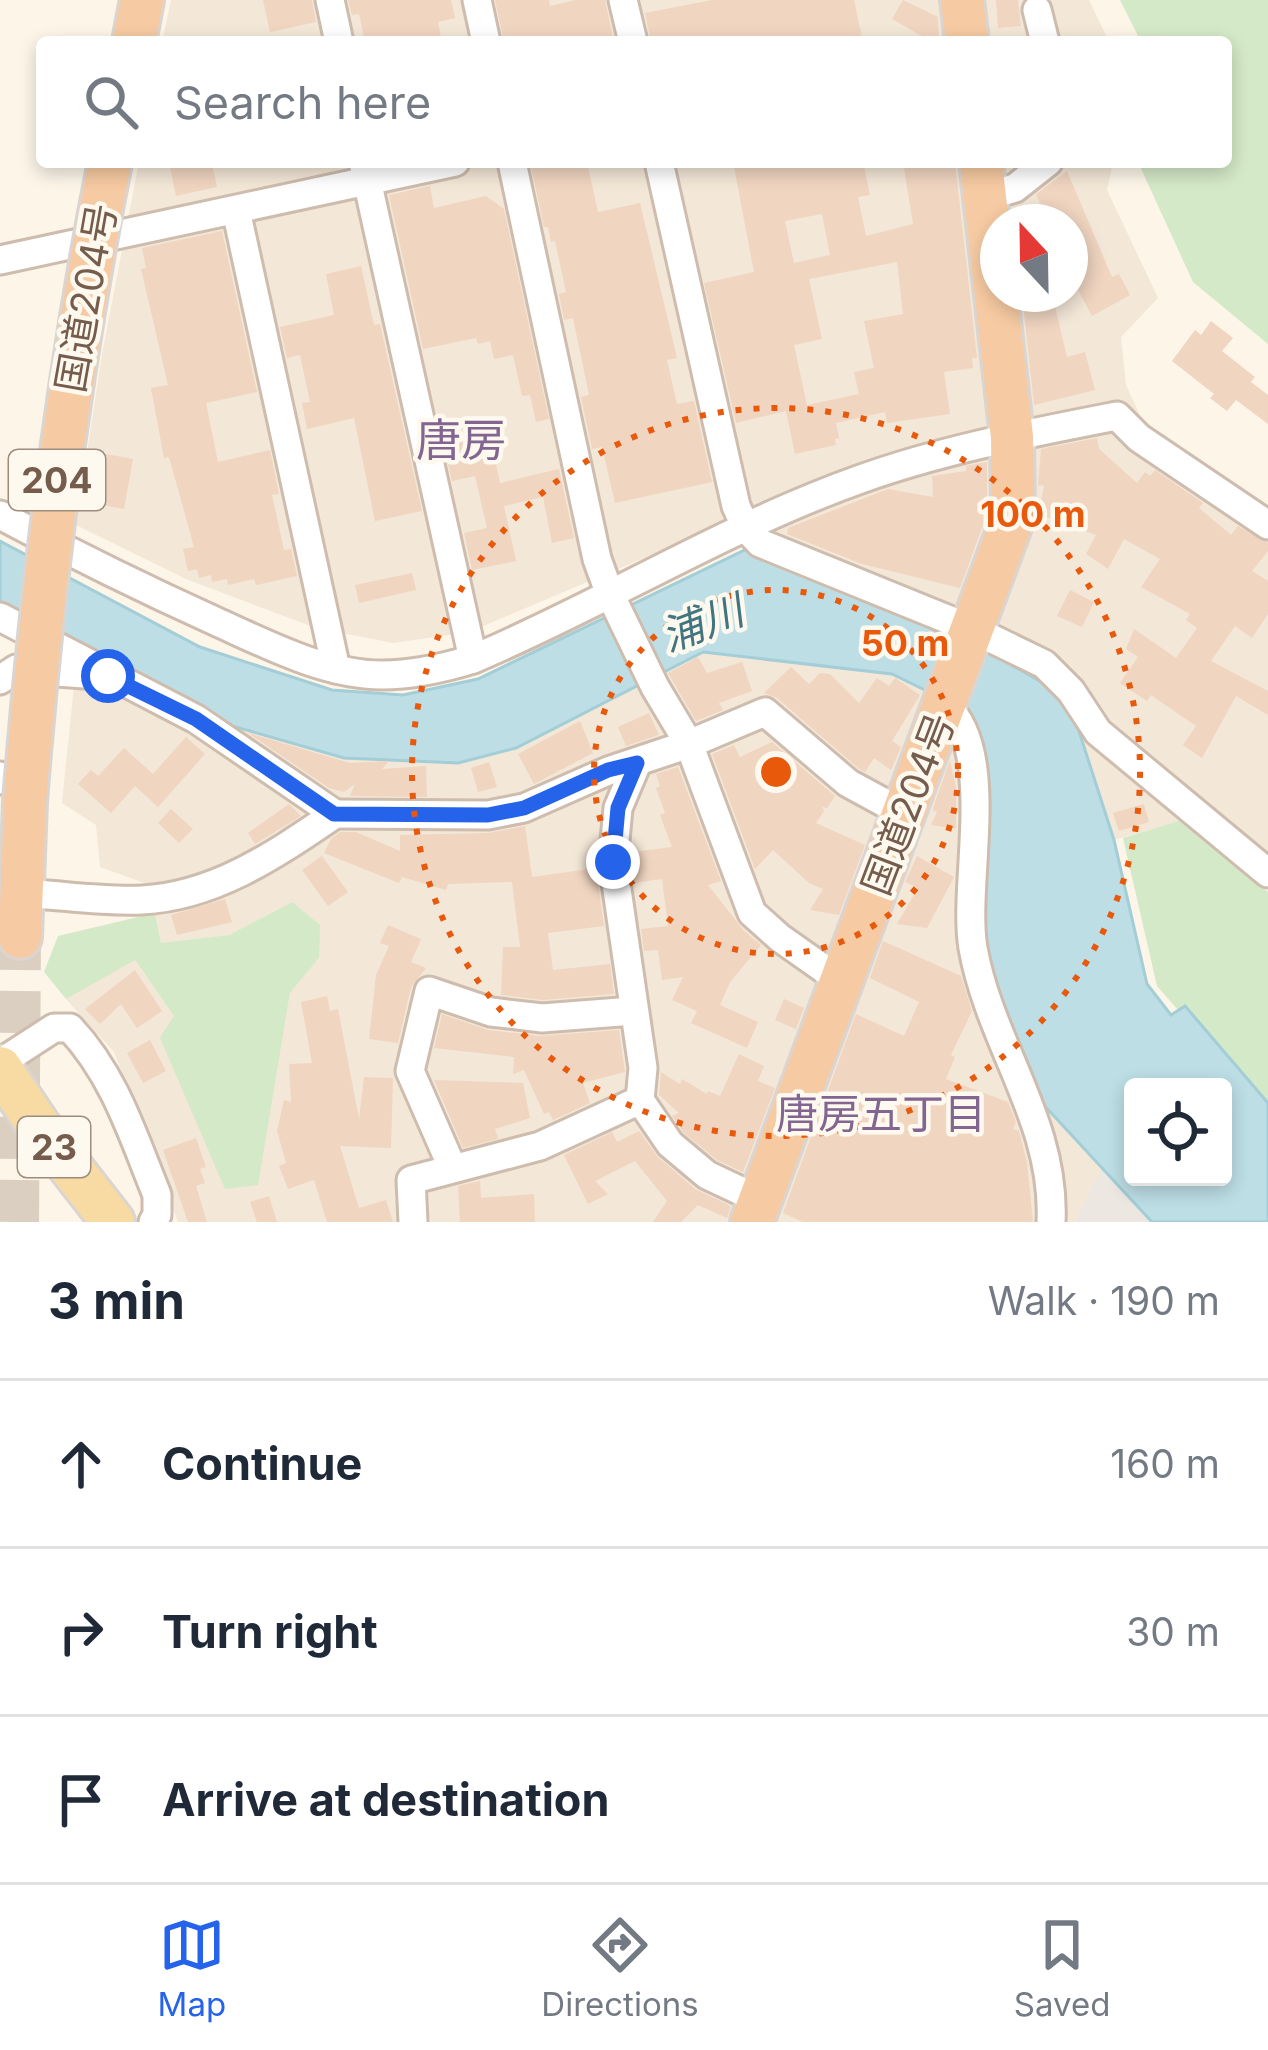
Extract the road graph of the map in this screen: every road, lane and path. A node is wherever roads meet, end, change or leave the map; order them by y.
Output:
1 (330, 0) edge
2 (477, 0) edge
3 (623, 0) edge
4 (1037, 10) dead end
5 (338, 36) edge
6 (485, 36) edge
7 (632, 36) edge
8 (1044, 36) edge
9 (109, 168) edge
10 (401, 168) edge
11 (513, 168) edge
12 (660, 168) edge
13 (1040, 168) edge
14 (365, 172) edge
15 (983, 180) edge
16 (236, 210) junction
17 (0, 260) edge
18 (1012, 437) junction
19 (0, 515) edge
20 (1268, 525) edge
21 (746, 528) junction
22 (608, 592) junction
23 (0, 617) edge
24 (974, 630) junction
25 (472, 658) junction
26 (337, 669) junction
27 (108, 676) junction
28 (0, 680) edge
29 (946, 706) junction
30 (689, 744) junction
31 (637, 763) junction
32 (8, 785) edge
33 (334, 814) junction
34 (905, 814) junction
35 (1268, 874) edge
36 (22, 892) junction
37 (20, 937) tunnel mouth
38 (841, 981) junction
39 (633, 1011) junction
40 (0, 1065) edge
41 (640, 1100) junction
42 (452, 1167) junction
43 (756, 1211) edge
44 (113, 1222) edge
45 (153, 1222) edge
46 (413, 1222) edge
47 (1052, 1222) edge

1 - 5 street
2 - 6 street
3 - 7 street
4 - 8 street
9 - 32 highway, 国道204号 / 204, bridge
10 - 14 street
11 - 22 street
12 - 21 street
13 - 15 street
14 - 16 street
14 - 25 street
15 - 18 highway, 国道204号
16 - 17 street
16 - 26 street
18 - 20 street
18 - 21 street
18 - 24 highway, 国道204号
19 - 26 street
21 - 22 street
21 - 24 street
22 - 25 street
22 - 30 street
23 - 27 street
24 - 29 highway, 国道204号
24 - 35 street
25 - 26 street
27 - 28 street
27 - 33 street
29 - 34 highway, 国道204号
29 - 47 street
30 - 31 street
30 - 34 street
30 - 38 street
31 - 33 street
31 - 39 street
32 - 36 highway, 国道204号 / 204
33 - 36 street
34 - 38 highway, 国道204号
36 - 37 highway, 国道204号 / 204
38 - 43 highway, 国道204号
39 - 41 street
39 - 42 street
40 - 44 main road, 23
40 - 45 street
41 - 42 street
41 - 43 street
42 - 46 street

